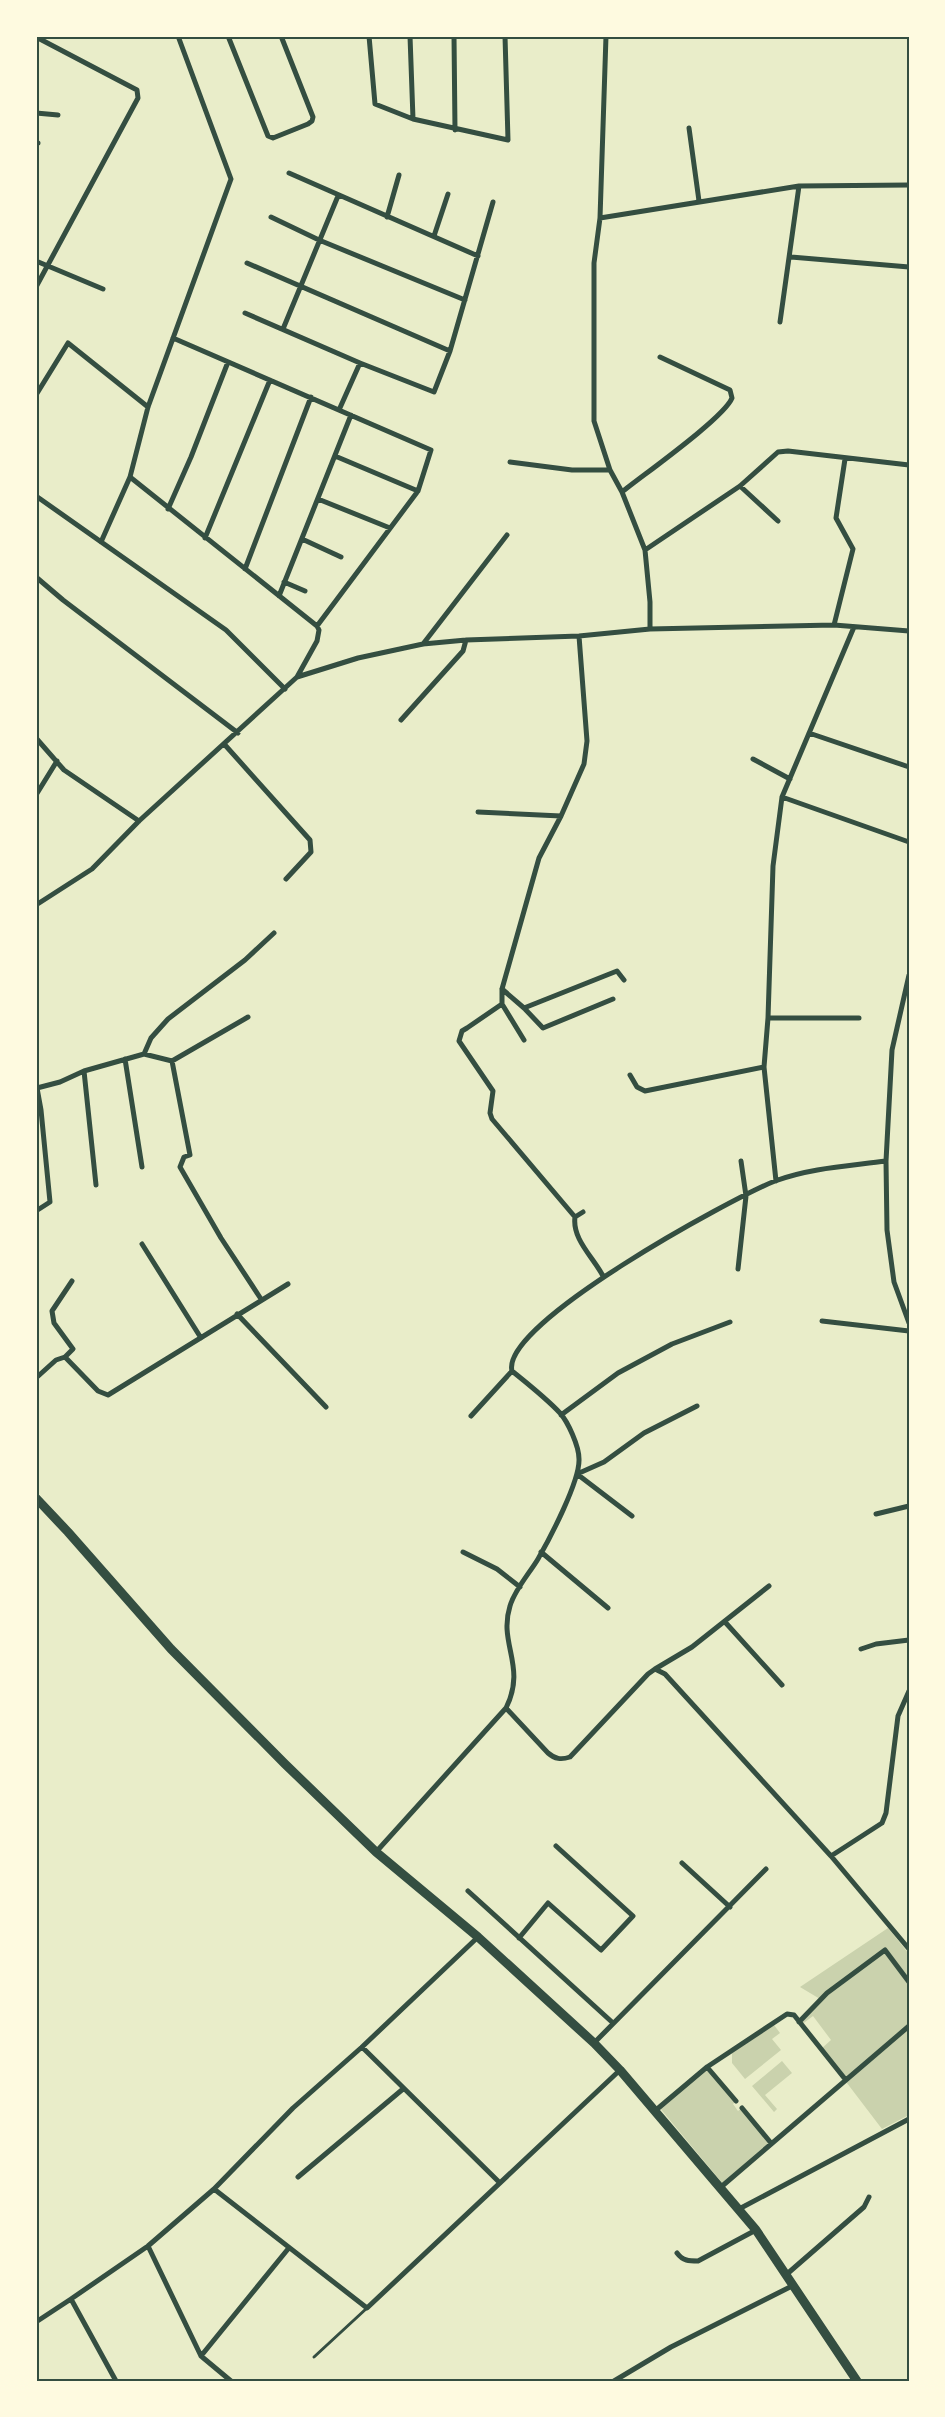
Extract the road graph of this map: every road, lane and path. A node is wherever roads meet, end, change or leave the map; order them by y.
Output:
1 (178, 36) edge
2 (228, 36) edge
3 (281, 36) edge
4 (369, 36) edge
5 (410, 36) edge
6 (454, 36) edge
7 (505, 36) edge
8 (606, 36) edge
9 (36, 38) edge
10 (36, 112) edge
11 (58, 116) dead end
12 (413, 119) junction
13 (689, 128) dead end
14 (454, 130) junction
15 (289, 173) dead end
16 (399, 175) dead end
17 (909, 185) edge
18 (799, 186) junction
19 (448, 194) dead end
20 (338, 196) junction
21 (699, 201) junction
22 (493, 202) dead end
23 (271, 217) dead end
24 (387, 217) junction
25 (600, 218) junction
26 (434, 236) junction
27 (319, 240) junction
28 (478, 256) junction
29 (791, 257) junction
30 (36, 261) edge
31 (247, 263) dead end
32 (48, 267) junction
33 (909, 267) edge
34 (299, 285) junction
35 (36, 286) edge
36 (103, 289) dead end
37 (465, 300) junction
38 (245, 313) dead end
39 (780, 322) dead end
40 (283, 329) junction
41 (173, 338) junction
42 (450, 351) junction
43 (660, 357) dead end
44 (228, 362) junction
45 (360, 363) junction
46 (270, 380) junction
47 (36, 395) edge
48 (311, 397) junction
49 (148, 407) junction
50 (339, 410) junction
51 (351, 415) junction
52 (335, 456) junction
53 (845, 459) junction
54 (510, 462) dead end
55 (909, 465) edge
56 (610, 470) junction
57 (129, 477) junction
58 (740, 486) junction
59 (418, 491) junction
60 (622, 492) junction
61 (36, 496) edge
62 (318, 499) junction
63 (168, 509) junction
64 (778, 521) dead end
65 (390, 528) junction
66 (507, 535) dead end
67 (205, 538) junction
68 (302, 539) junction
69 (100, 542) junction
70 (645, 550) junction
71 (341, 556) dead end
72 (245, 569) junction
73 (36, 577) edge
74 (284, 582) junction
75 (305, 591) dead end
76 (279, 596) junction
77 (834, 625) junction
78 (317, 626) junction
79 (854, 627) junction
80 (650, 629) junction
81 (909, 631) edge
82 (579, 636) junction
83 (466, 640) junction
84 (423, 644) junction
85 (297, 678) junction
86 (285, 689) junction
87 (401, 720) dead end
88 (238, 733) junction
89 (809, 733) junction
90 (36, 738) edge
91 (225, 745) junction
92 (753, 759) dead end
93 (57, 761) junction
94 (909, 767) edge
95 (790, 779) junction
96 (36, 795) edge
97 (782, 797) junction
98 (478, 812) dead end
99 (561, 816) junction
100 (139, 821) junction
101 (909, 842) edge
102 (286, 879) dead end
103 (36, 905) edge
104 (274, 933) dead end
105 (909, 975) edge
106 (624, 980) dead end
107 (502, 989) junction
108 (613, 999) dead end
109 (502, 1004) junction
110 (524, 1008) junction
111 (248, 1017) dead end
112 (768, 1018) junction
113 (859, 1018) dead end
114 (524, 1040) dead end
115 (144, 1054) junction
116 (125, 1059) junction
117 (172, 1061) junction
118 (764, 1067) junction
119 (84, 1071) junction
120 (630, 1075) dead end
121 (36, 1087) edge
122 (39, 1111) edge
123 (741, 1161) dead end
124 (886, 1161) junction
125 (141, 1167) dead end
126 (776, 1181) junction
127 (96, 1185) dead end
128 (746, 1196) junction
129 (36, 1211) edge
130 (583, 1212) dead end
131 (575, 1217) junction
132 (142, 1244) dead end
133 (738, 1269) dead end
134 (603, 1276) junction
135 (72, 1281) dead end
136 (288, 1284) dead end
137 (261, 1299) junction
138 (237, 1314) junction
139 (822, 1321) dead end
140 (730, 1322) dead end
141 (909, 1323) edge
142 (909, 1331) edge
143 (201, 1338) junction
144 (65, 1357) junction
145 (512, 1371) junction
146 (36, 1378) edge
147 (697, 1406) dead end
148 (326, 1407) dead end
149 (561, 1414) junction
150 (471, 1416) dead end
151 (578, 1474) junction
152 (36, 1498) edge
153 (909, 1506) edge
154 (876, 1514) dead end
155 (632, 1516) dead end
156 (463, 1552) dead end
157 (541, 1552) junction
158 (769, 1586) dead end
159 (520, 1587) junction
160 (608, 1608) dead end
161 (725, 1622) junction
162 (909, 1640) edge
163 (861, 1649) dead end
164 (655, 1669) junction
165 (782, 1685) dead end
166 (909, 1691) edge
167 (506, 1708) junction
168 (556, 1846) dead end
169 (376, 1852) junction
170 (831, 1856) junction
171 (682, 1863) dead end
172 (766, 1869) dead end
173 (468, 1891) dead end
174 (730, 1907) junction
175 (478, 1937) junction
176 (519, 1938) junction
177 (909, 1948) edge
178 (909, 1982) edge
179 (799, 2022) junction
180 (613, 2023) junction
181 (909, 2026) edge
182 (594, 2043) junction
183 (362, 2047) junction
184 (707, 2067) junction
185 (620, 2070) junction
186 (845, 2079) junction
187 (403, 2089) junction
188 (736, 2101) dead end
189 (742, 2108) dead end
190 (656, 2110) junction
191 (909, 2119) edge
192 (771, 2143) junction
193 (298, 2177) dead end
194 (500, 2183) junction
195 (721, 2187) junction
196 (214, 2189) junction
197 (869, 2197) dead end
198 (739, 2209) junction
199 (756, 2230) junction
200 (148, 2246) junction
201 (288, 2249) junction
202 (677, 2253) dead end
203 (787, 2274) junction
204 (794, 2285) junction
205 (71, 2299) junction
206 (367, 2308) junction
207 (36, 2322) edge
208 (201, 2356) junction
209 (314, 2356) dead end
210 (116, 2381) edge
211 (231, 2381) edge
212 (614, 2381) edge
213 (857, 2381) edge

1 - 41 street
2 - 3 street
4 - 12 street
5 - 12 street
6 - 14 street
7 - 14 street
8 - 25 street
9 - 32 street
10 - 11 street
12 - 14 street
13 - 21 street
15 - 20 street
16 - 24 street
17 - 18 street
18 - 21 street
18 - 29 street
19 - 26 street
20 - 24 street
20 - 27 street
21 - 25 street
22 - 28 street
23 - 27 street
24 - 26 street
25 - 56 street
26 - 28 street
27 - 34 street
27 - 37 street
28 - 37 street
29 - 33 street
29 - 39 street
30 - 32 street
31 - 34 street
32 - 35 street
32 - 36 street
34 - 40 street
34 - 42 street
37 - 42 street
38 - 40 street
40 - 45 street
41 - 44 street
41 - 49 street
42 - 45 street
43 - 60 street
44 - 46 street
44 - 63 street
45 - 50 street
46 - 48 street
46 - 67 street
47 - 49 street
48 - 50 street
48 - 72 street
49 - 57 street
50 - 51 street
51 - 52 street
51 - 59 street
52 - 59 street
52 - 62 street
53 - 55 street
53 - 58 street
53 - 77 street
54 - 56 street
56 - 60 street
57 - 63 street
57 - 69 street
58 - 64 street
58 - 70 street
59 - 65 street
60 - 70 street
61 - 69 street
62 - 65 street
62 - 68 street
63 - 67 street
65 - 78 street
66 - 84 street
67 - 72 street
68 - 71 street
68 - 74 street
69 - 86 street
70 - 80 street
72 - 76 street
73 - 88 street
74 - 75 street
74 - 76 street
76 - 78 street
77 - 79 street
77 - 80 street
78 - 85 street
79 - 81 street
79 - 89 street
80 - 82 street
82 - 83 street
82 - 99 street
83 - 84 street
83 - 87 street
84 - 85 street
85 - 86 street
86 - 88 street
88 - 91 street
89 - 94 street
89 - 95 street
90 - 93 street
91 - 100 street
91 - 102 street
92 - 95 street
93 - 96 street
93 - 100 street
95 - 97 street
97 - 101 street
97 - 112 street
98 - 99 street
99 - 107 street
100 - 103 street
104 - 115 street
105 - 124 street
106 - 110 street
107 - 109 street
107 - 110 street
108 - 110 street
109 - 114 street
109 - 131 street
111 - 117 street
112 - 113 street
112 - 118 street
115 - 116 street
115 - 117 street
116 - 119 street
116 - 125 street
117 - 137 street
118 - 120 street
118 - 126 street
119 - 121 street
119 - 127 street
121 - 122 street
122 - 129 street
123 - 128 street
124 - 126 street
124 - 141 street
126 - 128 street
128 - 133 street
128 - 134 street
130 - 131 street
131 - 134 street
132 - 143 street
134 - 145 street
135 - 144 street
136 - 137 street
137 - 138 street
138 - 143 street
138 - 148 street
139 - 142 street
140 - 149 street
143 - 144 street
144 - 146 street
145 - 149 street
145 - 150 street
147 - 151 street
149 - 151 street
151 - 155 street
151 - 157 street
152 - 169 main road
153 - 154 street
156 - 159 street
157 - 159 street
157 - 160 street
158 - 161 street
159 - 167 street
161 - 164 street
161 - 165 street
162 - 163 street
164 - 167 street
164 - 170 street
166 - 170 street
167 - 169 street
168 - 176 street
169 - 175 main road
170 - 177 street
171 - 174 street
172 - 174 street
173 - 176 street
174 - 180 street
175 - 182 main road
175 - 183 street
176 - 180 street
178 - 179 street
179 - 184 street
179 - 186 street
180 - 182 street
181 - 186 street
182 - 185 main road
183 - 187 street
183 - 196 street
184 - 188 street
184 - 190 street
185 - 190 main road
185 - 194 street
186 - 192 street
187 - 193 street
187 - 194 street
189 - 192 street
190 - 195 main road
191 - 198 street
192 - 195 street
194 - 206 street
195 - 198 main road
196 - 200 street
196 - 201 street
197 - 203 street
198 - 199 main road
199 - 202 street
199 - 203 main road
200 - 205 street
200 - 208 street
201 - 206 street
201 - 208 street
203 - 204 main road
204 - 212 street
204 - 213 main road
205 - 207 street
205 - 210 street
206 - 209 lane
208 - 211 street

